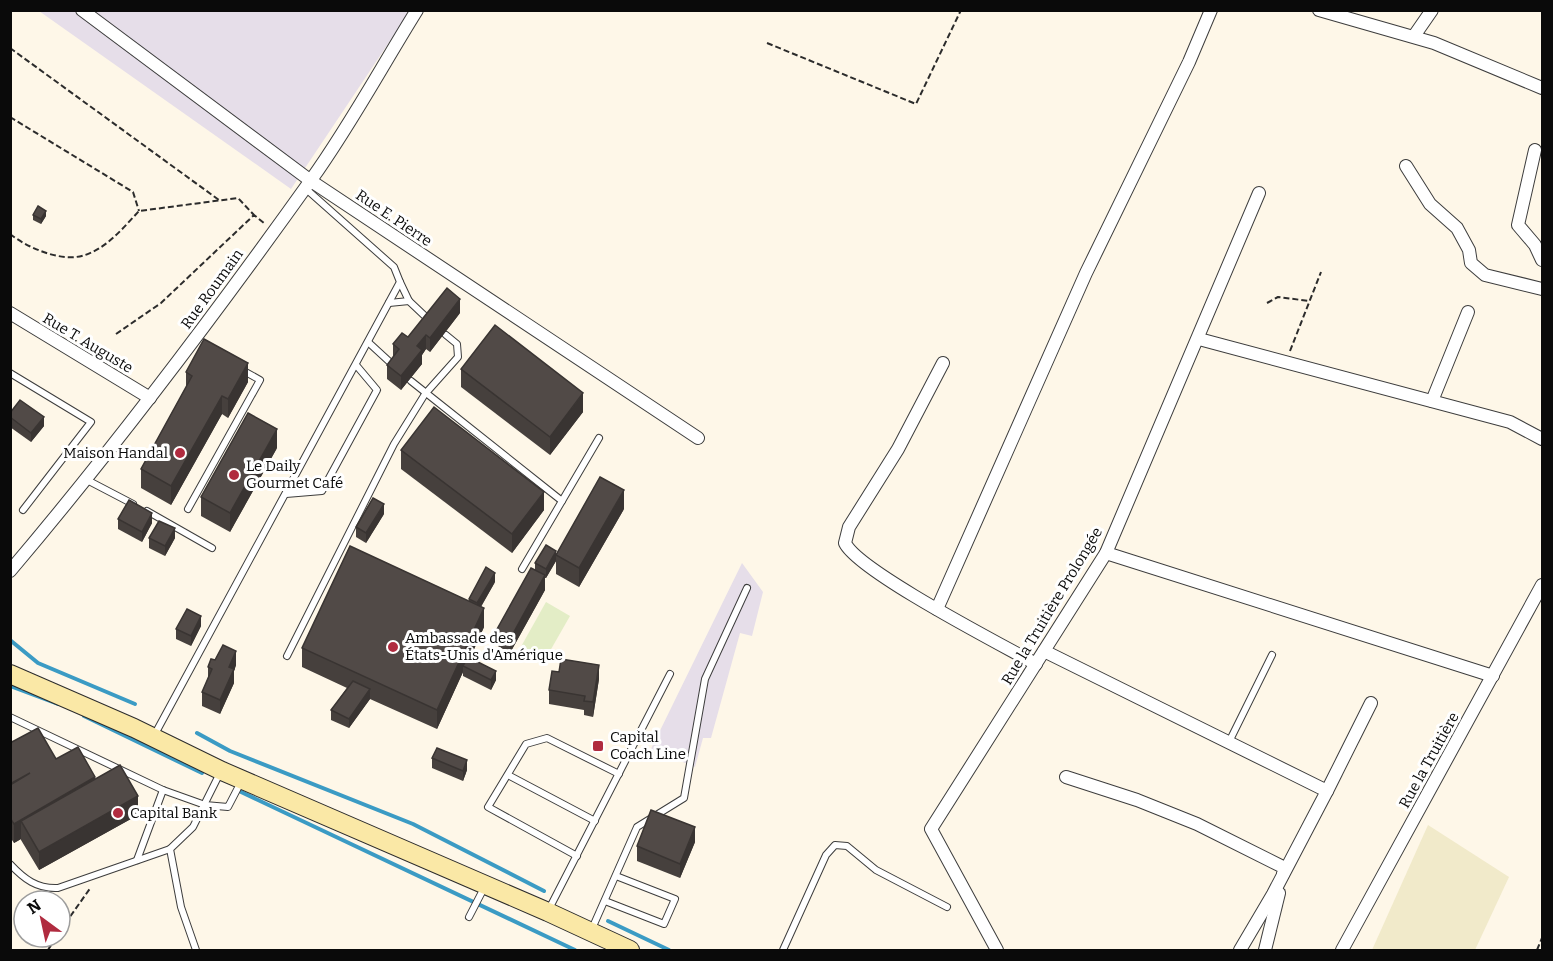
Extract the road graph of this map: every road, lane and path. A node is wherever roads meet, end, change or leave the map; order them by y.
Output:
1 (82, 10) edge
2 (417, 10) edge
3 (961, 10) edge
4 (1211, 10) edge
5 (1319, 10) edge
6 (1432, 10) edge
7 (1414, 36) junction
8 (767, 43) dead end
9 (10, 48) edge
10 (1542, 88) edge
11 (10, 117) edge
12 (1535, 150) dead end
13 (1406, 166) dead end
14 (308, 184) junction
15 (1259, 193) dead end
16 (219, 200) junction
17 (139, 211) junction
18 (254, 215) junction
19 (274, 230) junction
20 (10, 234) edge
21 (1542, 260) edge
22 (1321, 272) dead end
23 (400, 282) junction
24 (1542, 289) edge
25 (409, 301) junction
26 (1310, 302) junction
27 (389, 303) junction
28 (1267, 303) dead end
29 (1468, 312) dead end
30 (10, 314) edge
31 (429, 319) edge
32 (116, 334) dead end
33 (446, 335) dead end
34 (1199, 339) junction
35 (368, 342) junction
36 (1286, 362) junction
37 (230, 363) edge
38 (943, 363) dead end
39 (356, 365) junction
40 (393, 365) edge
41 (10, 373) edge
42 (411, 381) dead end
43 (425, 394) junction
44 (150, 399) junction
45 (1432, 401) junction
46 (598, 438) dead end
47 (698, 438) dead end
48 (1542, 439) edge
49 (87, 480) junction
50 (286, 494) junction
51 (562, 501) junction
52 (188, 509) dead end
53 (23, 510) dead end
54 (212, 548) dead end
55 (1106, 553) junction
56 (522, 569) dead end
57 (10, 571) edge
58 (1542, 585) edge
59 (747, 588) dead end
60 (937, 609) junction
61 (1044, 651) junction
62 (287, 656) dead end
63 (1272, 656) dead end
64 (1036, 664) junction
65 (10, 674) edge
66 (670, 674) dead end
67 (1493, 676) junction
68 (1371, 703) dead end
69 (10, 717) edge
70 (153, 737) junction
71 (1228, 742) junction
72 (222, 771) junction
73 (619, 774) junction
74 (507, 776) junction
75 (1066, 777) dead end
76 (243, 778) junction
77 (163, 790) junction
78 (1327, 791) junction
79 (205, 805) junction
80 (595, 821) junction
81 (170, 849) junction
82 (577, 856) junction
83 (137, 860) junction
84 (10, 864) edge
85 (1285, 868) junction
86 (104, 872) junction
87 (616, 876) junction
88 (485, 884) junction
89 (605, 901) junction
90 (947, 907) dead end
91 (72, 912) edge
92 (548, 912) junction
93 (469, 917) dead end
94 (590, 933) junction
95 (1542, 938) edge
96 (196, 951) edge
97 (630, 951) edge
98 (783, 951) edge
99 (997, 951) edge
100 (1240, 951) edge
101 (1265, 951) edge
102 (1342, 951) edge
103 (1537, 951) edge

1 - 14 street, Rue E. Pierre
2 - 14 street, Rue Roumain
3 - 8 path
4 - 60 street
5 - 7 street
6 - 7 street
7 - 10 street
9 - 16 path
11 - 17 path
12 - 21 street
13 - 24 street
14 - 19 street, Rue Roumain
14 - 23 lane
14 - 47 street, Rue E. Pierre
15 - 34 street, Rue la Truitière Prolongée
16 - 17 path
16 - 18 path
17 - 20 path
18 - 19 path
18 - 32 path
19 - 44 street, Rue Roumain
22 - 26 path
23 - 25 lane
23 - 27 lane
25 - 27 lane
25 - 31 lane
26 - 28 path
26 - 36 path
27 - 35 lane
29 - 45 street
30 - 44 street, Rue T. Auguste
33 - 43 lane
34 - 36 street
34 - 55 street, Rue la Truitière Prolongée
35 - 39 lane
35 - 40 lane
36 - 45 street
37 - 52 lane
38 - 60 street
39 - 50 lane
39 - 50 lane
41 - 53 lane
42 - 43 lane
43 - 51 lane
43 - 62 lane
44 - 49 street, Rue Roumain
45 - 48 street
46 - 51 lane
49 - 54 lane
49 - 57 street, Rue Roumain
50 - 70 lane
51 - 56 lane
55 - 61 street, Rue la Truitière Prolongée
55 - 67 street
58 - 67 street, Rue la Truitière
59 - 87 lane
60 - 64 street
61 - 64 street, Rue la Truitière Prolongée
61 - 71 street
63 - 71 lane
64 - 99 street, Rue la Truitière Prolongée
65 - 70 main road
66 - 73 lane
67 - 102 street, Rue la Truitière
68 - 78 street
69 - 77 lane
70 - 72 main road
71 - 78 street
72 - 76 main road
72 - 79 lane
73 - 74 lane
73 - 80 lane
74 - 80 lane
74 - 82 lane
75 - 85 street
76 - 79 lane
76 - 88 main road
77 - 79 lane
77 - 83 lane
78 - 85 street
79 - 81 lane
80 - 82 lane
81 - 83 lane
81 - 96 lane
82 - 92 lane
83 - 86 lane
84 - 86 lane
85 - 100 street
85 - 101 street
86 - 91 path
87 - 89 lane
87 - 89 lane
88 - 92 main road
88 - 93 lane
89 - 94 lane
90 - 98 lane
92 - 94 main road
94 - 97 main road
95 - 103 path

